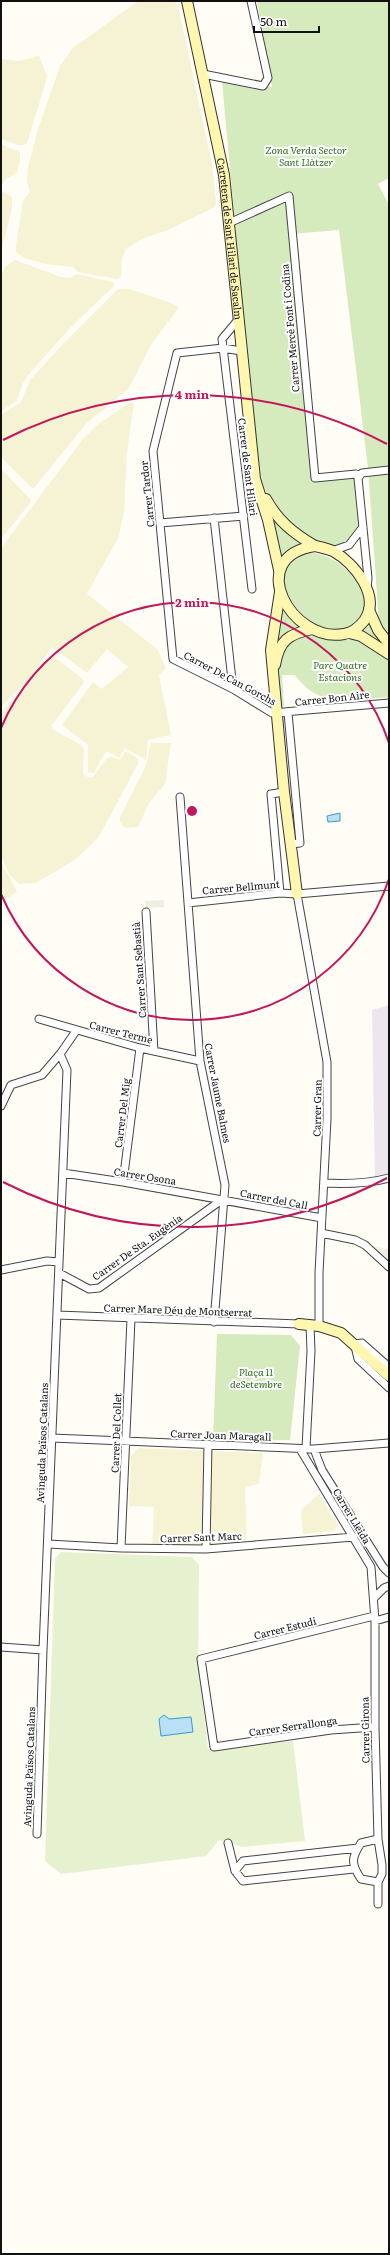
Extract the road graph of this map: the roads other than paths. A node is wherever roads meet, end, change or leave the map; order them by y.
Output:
1 (187, 1) edge
2 (251, 1) edge
3 (203, 74) junction
4 (229, 223) junction
5 (238, 320) junction
6 (223, 348) junction
7 (240, 351) junction
8 (389, 470) edge
9 (360, 475) junction
10 (255, 479) junction
11 (244, 516) junction
12 (214, 518) junction
13 (160, 523) junction
14 (363, 527) junction
15 (315, 546) junction
16 (332, 551) junction
17 (279, 570) junction
18 (367, 588) junction
19 (252, 589) dead end
20 (280, 592) junction
21 (369, 610) junction
22 (312, 628) junction
23 (349, 634) junction
24 (389, 644) edge
25 (389, 654) edge
26 (173, 659) joint
27 (273, 675) junction
28 (233, 690) junction
29 (389, 703) edge
30 (277, 713) junction
31 (288, 713) junction
32 (284, 792) junction
33 (180, 797) dead end
34 (291, 844) junction
35 (389, 886) edge
36 (280, 893) junction
37 (297, 894) junction
38 (188, 903) junction
39 (146, 912) dead end
40 (39, 1019) dead end
41 (76, 1031) junction
42 (140, 1048) junction
43 (154, 1051) junction
44 (60, 1054) junction
45 (200, 1061) junction
46 (1, 1106) edge
47 (63, 1174) junction
48 (389, 1178) edge
49 (123, 1182) junction
50 (324, 1183) junction
51 (223, 1199) junction
52 (322, 1218) junction
53 (321, 1233) junction
54 (59, 1262) junction
55 (389, 1267) edge
56 (1, 1270) edge
57 (59, 1272) junction
58 (57, 1316) junction
59 (131, 1319) junction
60 (214, 1322) junction
61 (299, 1324) joint
62 (315, 1326) junction
63 (354, 1345) junction
64 (389, 1367) edge
65 (389, 1376) edge
66 (389, 1388) edge
67 (52, 1438) junction
68 (125, 1441) junction
69 (389, 1443) edge
70 (208, 1444) junction
71 (303, 1449) junction
72 (314, 1449) junction
73 (354, 1537) junction
74 (48, 1544) junction
75 (121, 1548) junction
76 (206, 1549) junction
77 (389, 1573) edge
78 (389, 1586) edge
79 (374, 1598) junction
80 (389, 1617) edge
81 (374, 1619) junction
82 (1, 1647) edge
83 (43, 1650) junction
84 (374, 1727) junction
85 (214, 1747) joint
86 (37, 1834) dead end
87 (378, 1839) junction
88 (228, 1842) dead end
89 (358, 1848) junction
90 (354, 1869) junction
91 (235, 1871) junction
92 (378, 1882) junction
93 (378, 1904) dead end

1 - 3 street, Carretera de Sant Hilari de Sacalm
2 - 3 street
3 - 4 street, Carretera de Sant Hilari de Sacalm
4 - 5 street, Carretera de Sant Hilari de Sacalm
4 - 9 street, Carrer Mercè Font i Codina
5 - 6 street
5 - 7 street, Carretera de Sant Hilari de Sacalm
6 - 7 street, Carrer Tardor
6 - 11 street, Carrer de Sant Hilari
6 - 13 street, Carrer Tardor
7 - 10 street, Carretera de Sant Hilari de Sacalm
8 - 9 street, Carrer Mercè Font i Codina
9 - 14 street
10 - 15 street, Carretera de Sant Hilari de Sacalm
10 - 17 street, Carretera de Sant Hilari de Sacalm
11 - 12 street
11 - 19 street, Carrer de Sant Hilari
12 - 13 street
12 - 28 street
13 - 26 street, Carrer Tardor
14 - 16 street
14 - 18 street
15 - 16 street
15 - 17 street
16 - 18 street
17 - 20 street
18 - 21 street
20 - 22 street
20 - 27 street
21 - 23 street
21 - 24 street
22 - 23 street
22 - 27 street
23 - 25 street
26 - 28 street, Carrer De Can Gorchs
27 - 30 street
28 - 30 street, Carrer De Can Gorchs
29 - 31 street, Carrer Bon Aire
30 - 31 street, Carrer Bon Aire
30 - 32 street
31 - 34 street
32 - 34 street
32 - 36 street
33 - 38 street, Carrer Jaume Balmes
34 - 37 street
35 - 37 street, Carrer Bellmunt
36 - 37 street, Carrer Bellmunt
36 - 38 street, Carrer Bellmunt
37 - 50 street, Carrer Gran
38 - 45 street, Carrer Jaume Balmes
39 - 43 street, Carrer Sant Sebastià
40 - 41 street, Carrer Terme
41 - 42 street, Carrer Terme
41 - 44 street
42 - 43 street, Carrer Terme
42 - 49 street, Carrer Del Mig
43 - 45 street, Carrer Terme
44 - 46 street
44 - 47 street, Avinguda Països Catalans
45 - 51 street, Carrer Jaume Balmes
47 - 49 street, Carrer Osona
47 - 54 street, Avinguda Països Catalans
48 - 50 street
49 - 51 street, Carrer Osona
50 - 52 street, Carrer Gran
51 - 52 street, Carrer del Call
51 - 57 street, Carrer De Sta. Eugènia
51 - 60 street, Carrer Jaume Balmes
52 - 53 street, Carrer Gran
53 - 55 street
53 - 62 street, Carrer Gran
54 - 56 street
54 - 57 street, Avinguda Països Catalans
57 - 58 street, Avinguda Països Catalans
58 - 59 street, Carrer Mare Déu de Montserrat
58 - 67 street, Avinguda Països Catalans
59 - 60 street, Carrer Mare Déu de Montserrat
59 - 68 street, Carrer Del Collet
60 - 61 street, Carrer Mare Déu de Montserrat
61 - 62 street
62 - 63 street
62 - 71 street, Carrer Gran
63 - 64 street
63 - 65 street
63 - 66 street
67 - 68 street, Carrer Joan Maragall
67 - 74 street, Avinguda Països Catalans
68 - 70 street, Carrer Joan Maragall
68 - 75 street, Carrer Del Collet
69 - 72 street, Carrer Joan Maragall
70 - 71 street, Carrer Joan Maragall
70 - 76 street
71 - 72 street, Carrer Joan Maragall
71 - 73 street, Carrer Lleida
72 - 77 street, Carrer Lleida
73 - 76 street, Carrer Sant Marc
73 - 79 street, Carrer Lleida
74 - 75 street, Carrer Sant Marc
74 - 83 street, Avinguda Països Catalans
75 - 76 street, Carrer Sant Marc
78 - 79 street
79 - 81 street, Carrer Lleida
80 - 81 street
81 - 84 street, Carrer Girona
81 - 85 street, Carrer Estudi
82 - 83 street
83 - 86 street, Avinguda Països Catalans
84 - 85 street, Carrer Serrallonga
84 - 87 street, Carrer Girona
87 - 89 street
87 - 92 street, Carrer Girona
88 - 91 street
89 - 90 street
89 - 91 street
90 - 91 street
90 - 92 street
92 - 93 street, Carrer Girona

